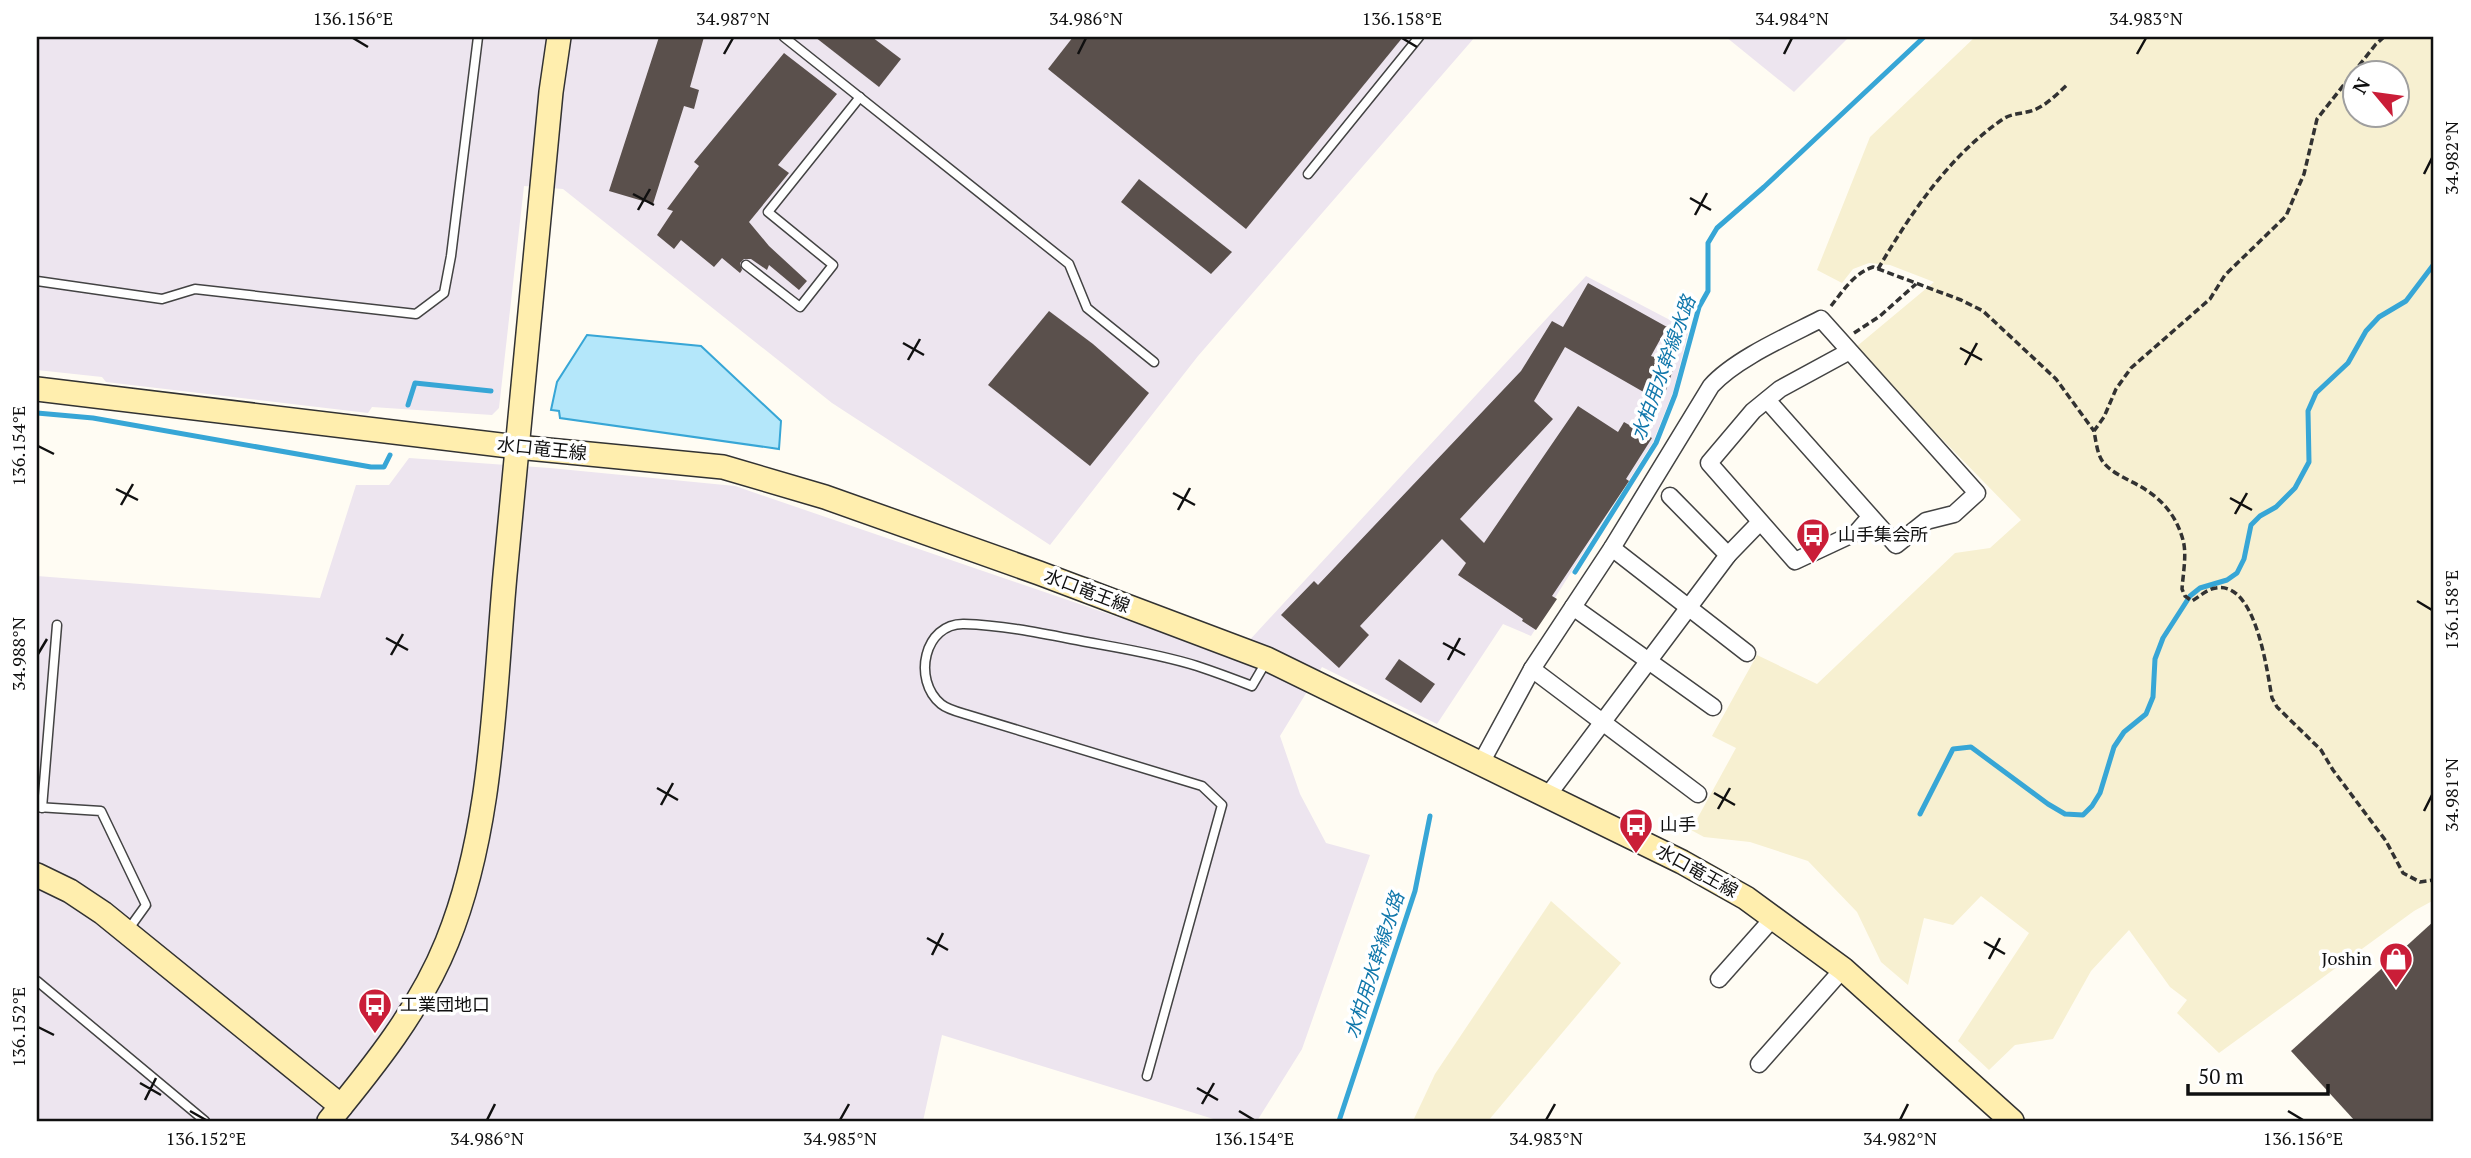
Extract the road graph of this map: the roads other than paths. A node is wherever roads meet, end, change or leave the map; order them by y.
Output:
1 (478, 37) edge
2 (559, 37) edge
3 (784, 37) edge
4 (1419, 37) edge
5 (860, 97) junction
6 (1308, 174) dead end
7 (746, 265) dead end
8 (37, 281) edge
9 (1844, 346) junction
10 (1154, 362) dead end
11 (37, 389) edge
12 (1767, 400) junction
13 (517, 447) junction
14 (1670, 496) dead end
15 (1870, 517) junction
16 (1760, 522) junction
17 (1612, 548) junction
18 (1728, 555) junction
19 (1573, 607) junction
20 (1688, 607) junction
21 (57, 625) dead end
22 (1747, 653) dead end
23 (1267, 659) junction
24 (1647, 662) junction
25 (1532, 670) junction
26 (1713, 707) dead end
27 (1601, 722) junction
28 (1481, 763) junction
29 (1698, 794) dead end
30 (1548, 795) junction
31 (39, 807) edge
32 (37, 875) edge
33 (1774, 917) junction
34 (126, 932) junction
35 (1843, 969) junction
36 (1719, 979) dead end
37 (37, 981) edge
38 (1759, 1064) dead end
39 (1147, 1076) dead end
40 (335, 1113) edge
41 (205, 1121) edge
42 (2012, 1121) edge

1 - 8 lane
2 - 13 main road
3 - 5 lane
4 - 6 lane
5 - 7 lane
5 - 10 lane
9 - 12 street
9 - 15 street
9 - 17 street
11 - 13 main road, 水口竜王線
12 - 15 street
12 - 16 street
13 - 23 main road, 水口竜王線
13 - 40 main road
14 - 18 street
15 - 16 street
16 - 18 street
17 - 19 street
17 - 20 street
18 - 20 street
19 - 24 street
19 - 25 street
20 - 22 street
20 - 24 street
21 - 31 lane
23 - 28 main road, 水口竜王線
23 - 39 lane
24 - 26 street
24 - 27 street
25 - 27 street
25 - 28 street
27 - 29 street
27 - 30 street
28 - 30 main road, 水口竜王線
30 - 33 main road, 水口竜王線
31 - 34 lane
32 - 34 main road
33 - 35 main road, 水口竜王線
33 - 36 street
34 - 40 main road
35 - 38 street
35 - 42 main road, 水口竜王線
37 - 41 lane

